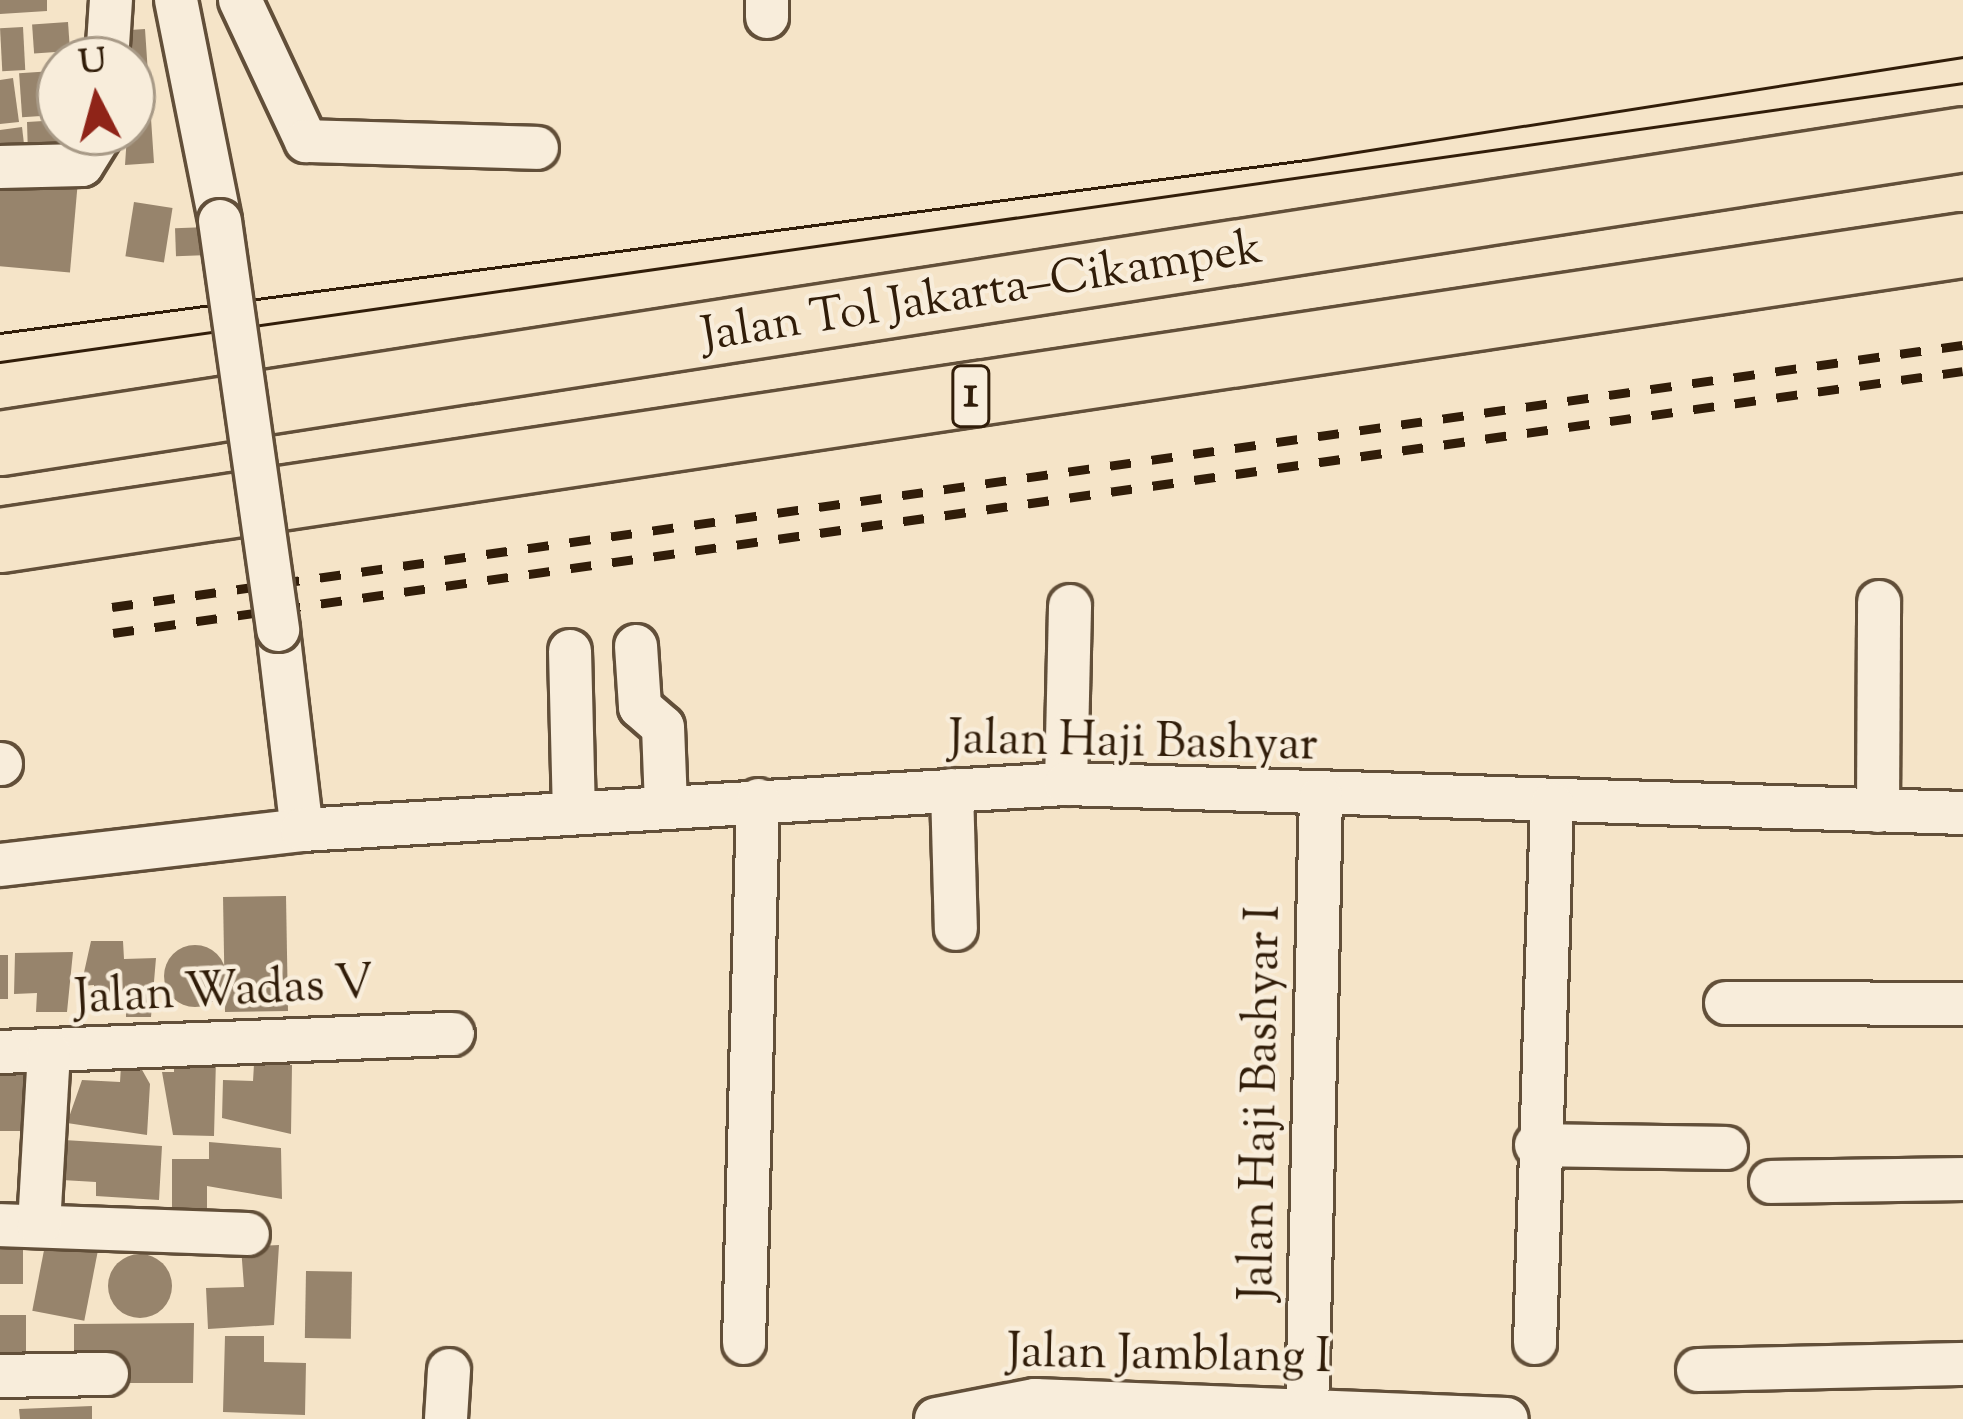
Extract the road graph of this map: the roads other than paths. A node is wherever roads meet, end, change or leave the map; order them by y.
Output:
1 (111, 0) edge
2 (176, 0) edge
3 (240, 0) edge
4 (109, 36) edge
5 (1939, 143) edge
6 (537, 148) dead end
7 (88, 156) edge
8 (0, 167) edge
9 (1952, 247) edge
10 (0, 443) edge
11 (0, 540) edge
12 (1879, 602) dead end
13 (1070, 606) dead end
14 (636, 646) dead end
15 (570, 651) dead end
16 (1066, 784) junction
17 (952, 790) junction
18 (1321, 797) junction
19 (758, 800) junction
20 (1552, 804) junction
21 (666, 806) junction
22 (1878, 811) junction
23 (574, 812) junction
24 (1963, 813) edge
25 (302, 830) junction
26 (0, 865) edge
27 (956, 929) dead end
28 (1726, 1004) dead end
29 (1963, 1004) edge
30 (453, 1034) dead end
31 (0, 1052) edge
32 (49, 1052) junction
33 (1536, 1145) junction
34 (1726, 1148) dead end
35 (1963, 1179) edge
36 (1772, 1182) dead end
37 (20, 1225) edge
38 (248, 1234) dead end
39 (744, 1343) dead end
40 (1535, 1343) dead end
41 (1963, 1364) edge
42 (449, 1370) dead end
43 (1698, 1370) dead end
44 (107, 1374) dead end
45 (0, 1376) edge
46 (1307, 1412) junction
47 (1152, 1413) edge
48 (446, 1419) edge
49 (936, 1419) edge
50 (1507, 1419) edge

1 - 4 street
2 - 25 street, bridge
3 - 6 street
5 - 10 highway, Jalan Tol Jakarta–Cikampek / 1
7 - 8 street
9 - 11 highway, Jalan Tol Jakarta–Cikampek / 1
12 - 22 street
13 - 16 street
14 - 21 street
15 - 23 street
16 - 17 street, Jalan Haji Bashyar
16 - 18 street, Jalan Haji Bashyar
17 - 19 street, Jalan Haji Bashyar
17 - 27 street
18 - 20 street, Jalan Haji Bashyar
18 - 46 street, Jalan Haji Bashyar I
19 - 21 street, Jalan Haji Bashyar
19 - 39 street
20 - 22 street, Jalan Haji Bashyar
20 - 33 street
21 - 23 street, Jalan Haji Bashyar
22 - 24 street, Jalan Haji Bashyar
23 - 25 street, Jalan Haji Bashyar
25 - 26 street, Jalan Haji Bashyar
28 - 29 street
30 - 32 street, Jalan Wadas V
31 - 32 street, Jalan Wadas V
32 - 37 street
33 - 34 street
33 - 40 street
35 - 36 street
37 - 38 street
41 - 43 street
42 - 48 street
44 - 45 street
46 - 47 street, Jalan Jamblang I
46 - 50 street, Jalan Jamblang I
47 - 49 street, Jalan Jamblang I

